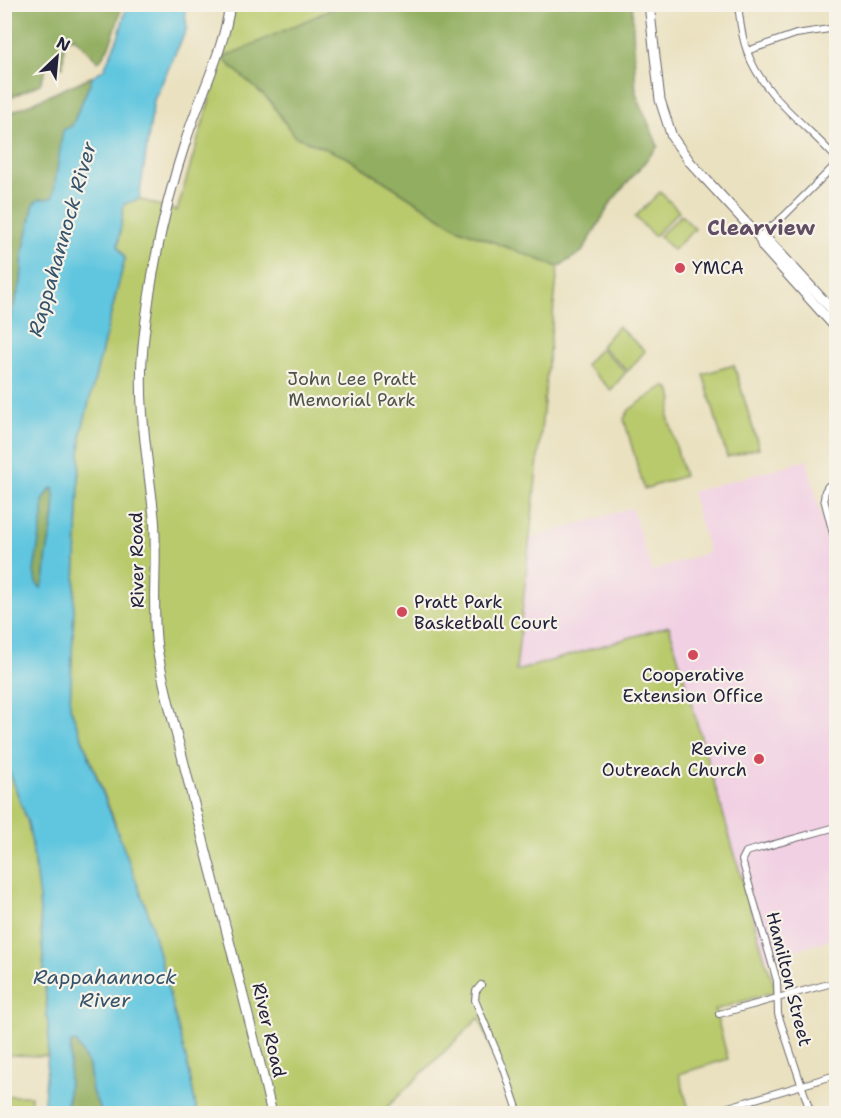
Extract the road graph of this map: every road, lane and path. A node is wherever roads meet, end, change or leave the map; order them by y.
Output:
1 (230, 4) edge
2 (650, 4) edge
3 (738, 4) edge
4 (837, 28) edge
5 (747, 51) junction
6 (837, 158) edge
7 (837, 164) edge
8 (759, 237) junction
9 (837, 314) edge
10 (837, 328) edge
11 (837, 483) edge
12 (837, 545) edge
13 (837, 827) edge
14 (837, 982) edge
15 (481, 985) dead end
16 (778, 998) junction
17 (719, 1014) dead end
18 (837, 1075) edge
19 (802, 1085) junction
20 (272, 1113) edge
21 (519, 1113) edge
22 (705, 1113) edge
23 (811, 1113) edge

1 - 20 street, River Road
2 - 8 street
3 - 5 street
4 - 5 street
5 - 6 street
7 - 8 street
8 - 9 street
8 - 10 street
11 - 12 street
13 - 16 street, Hamilton Street
14 - 16 street
15 - 21 street
16 - 17 street
16 - 19 street, Hamilton Street
18 - 19 street
19 - 22 street
19 - 23 street, Hamilton Street

